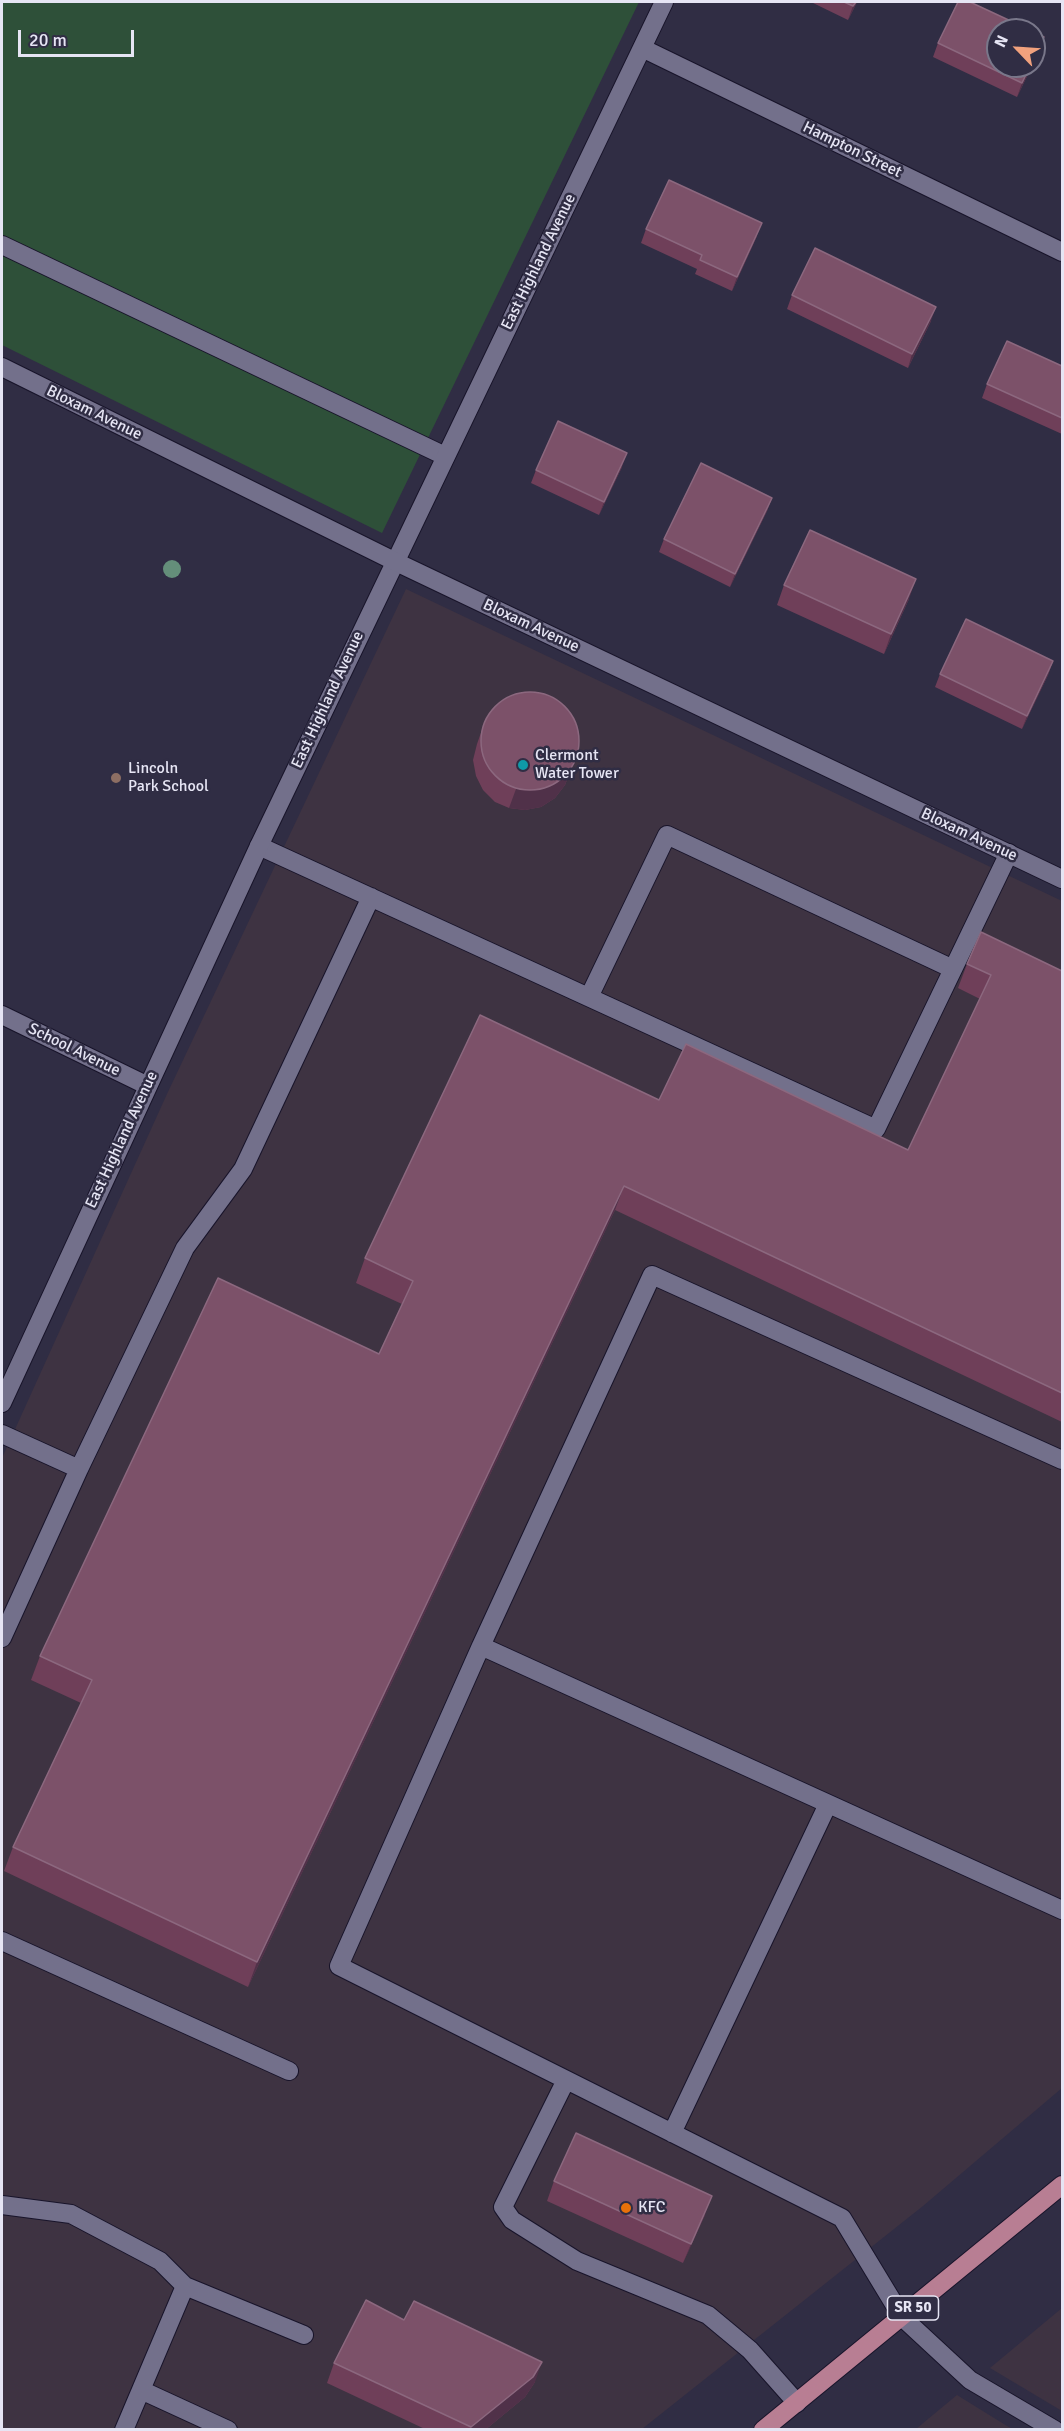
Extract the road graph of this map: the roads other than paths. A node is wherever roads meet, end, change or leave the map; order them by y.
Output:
1 (664, 2) edge
2 (642, 48) junction
3 (2, 245) edge
4 (1062, 252) edge
5 (2, 367) edge
6 (445, 456) junction
7 (394, 561) junction
8 (259, 846) junction
9 (1009, 854) junction
10 (1062, 879) edge
11 (371, 897) junction
12 (953, 969) junction
13 (589, 997) junction
14 (2, 1015) edge
15 (146, 1085) junction
16 (2, 1403) edge
17 (2, 1434) edge
18 (1062, 1461) edge
19 (79, 1469) junction
20 (2, 1638) edge
21 (481, 1646) junction
22 (828, 1804) junction
23 (1062, 1910) edge
24 (2, 1941) edge
25 (289, 2072) dead end
26 (566, 2080) junction
27 (672, 2133) junction
28 (1062, 2185) edge
29 (2, 2205) edge
30 (185, 2286) junction
31 (902, 2317) junction
32 (304, 2335) dead end
33 (141, 2390) junction
34 (797, 2403) junction
35 (1062, 2422) edge
36 (123, 2430) edge
37 (228, 2430) edge
38 (764, 2430) edge
39 (1056, 2430) edge

1 - 2 street, East Highland Avenue
2 - 4 street, Hampton Street
2 - 6 street, East Highland Avenue
3 - 6 street
5 - 7 street, Bloxam Avenue
6 - 7 street, East Highland Avenue
7 - 8 street, East Highland Avenue
7 - 9 street, Bloxam Avenue
8 - 11 street
8 - 15 street, East Highland Avenue
9 - 10 street, Bloxam Avenue
9 - 12 street
11 - 13 street
11 - 19 street
12 - 13 street
12 - 13 street
14 - 15 street, School Avenue
15 - 16 street, East Highland Avenue
17 - 19 street
18 - 21 street
19 - 20 street
21 - 22 street
21 - 26 street
22 - 23 street
22 - 27 street
24 - 25 street
26 - 27 street
26 - 34 street
27 - 31 street
28 - 31 highway, SR 50
29 - 30 street
30 - 32 street
30 - 33 street
31 - 34 highway, SR 50
31 - 39 street
33 - 36 street
33 - 37 street
34 - 38 highway, SR 50
35 - 39 street

